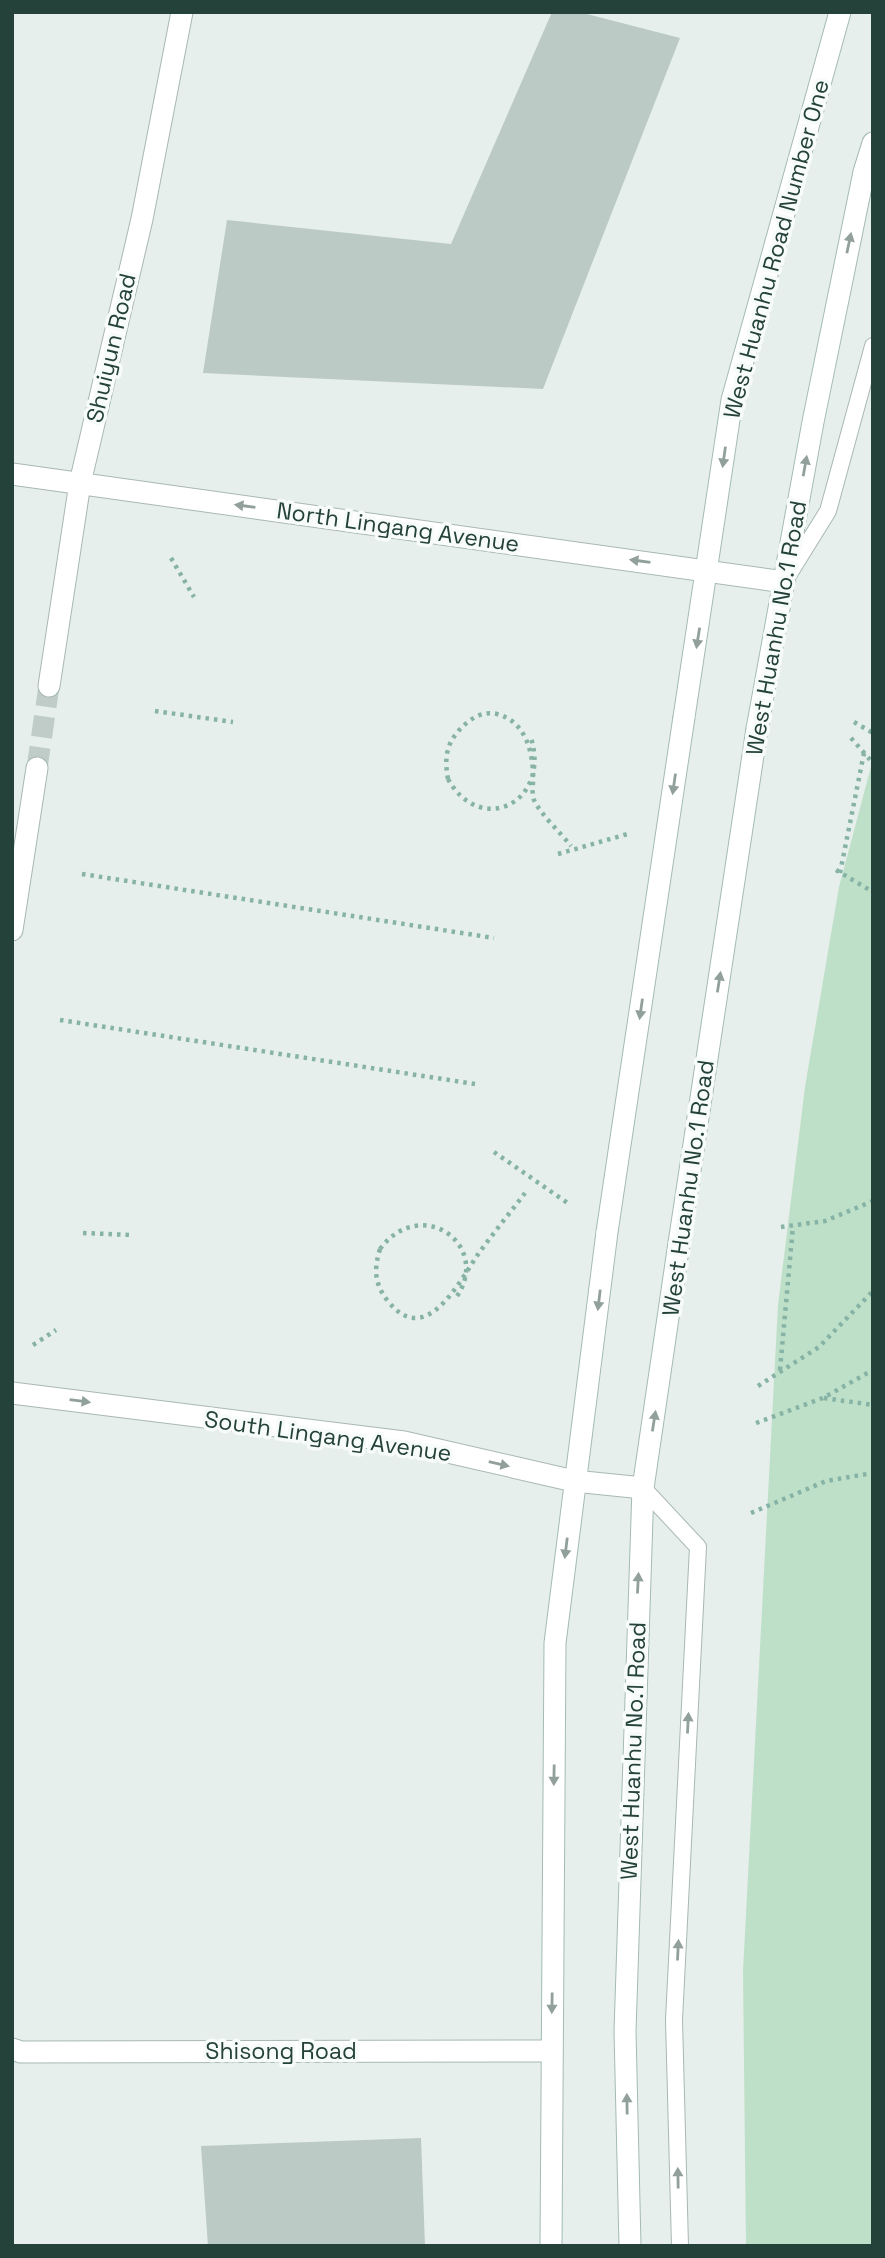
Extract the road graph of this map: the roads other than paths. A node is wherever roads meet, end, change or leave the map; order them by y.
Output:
1 (182, 12) edge
2 (840, 12) edge
3 (873, 143) edge
4 (873, 346) edge
5 (12, 474) edge
6 (80, 483) junction
7 (708, 570) junction
8 (784, 582) junction
9 (49, 686) tunnel mouth
10 (37, 768) tunnel mouth
11 (12, 930) edge
12 (12, 1393) edge
13 (574, 1481) junction
14 (643, 1488) junction
15 (12, 2049) edge
16 (551, 2051) junction
17 (551, 2246) edge
18 (630, 2246) edge
19 (680, 2246) edge

1 - 6 main road, Shuiyun Road
2 -> 7 main road, West Huanhu Road Number One
8 -> 3 main road, West Huanhu No.1 Road
4 - 8 lane
5 - 6 main road, North Lingang Avenue
7 -> 6 main road, North Lingang Avenue
6 - 9 main road, Shuiyun Road
7 - 8 main road, North Lingang Avenue
7 -> 13 main road, bridge
14 -> 8 main road, West Huanhu No.1 Road, bridge
10 - 11 main road
12 -> 13 main road, South Lingang Avenue
13 - 14 main road, South Lingang Avenue
13 -> 16 main road
18 -> 14 main road, West Huanhu No.1 Road
19 -> 14 lane
15 - 16 main road, Shisong Road
16 - 17 main road

